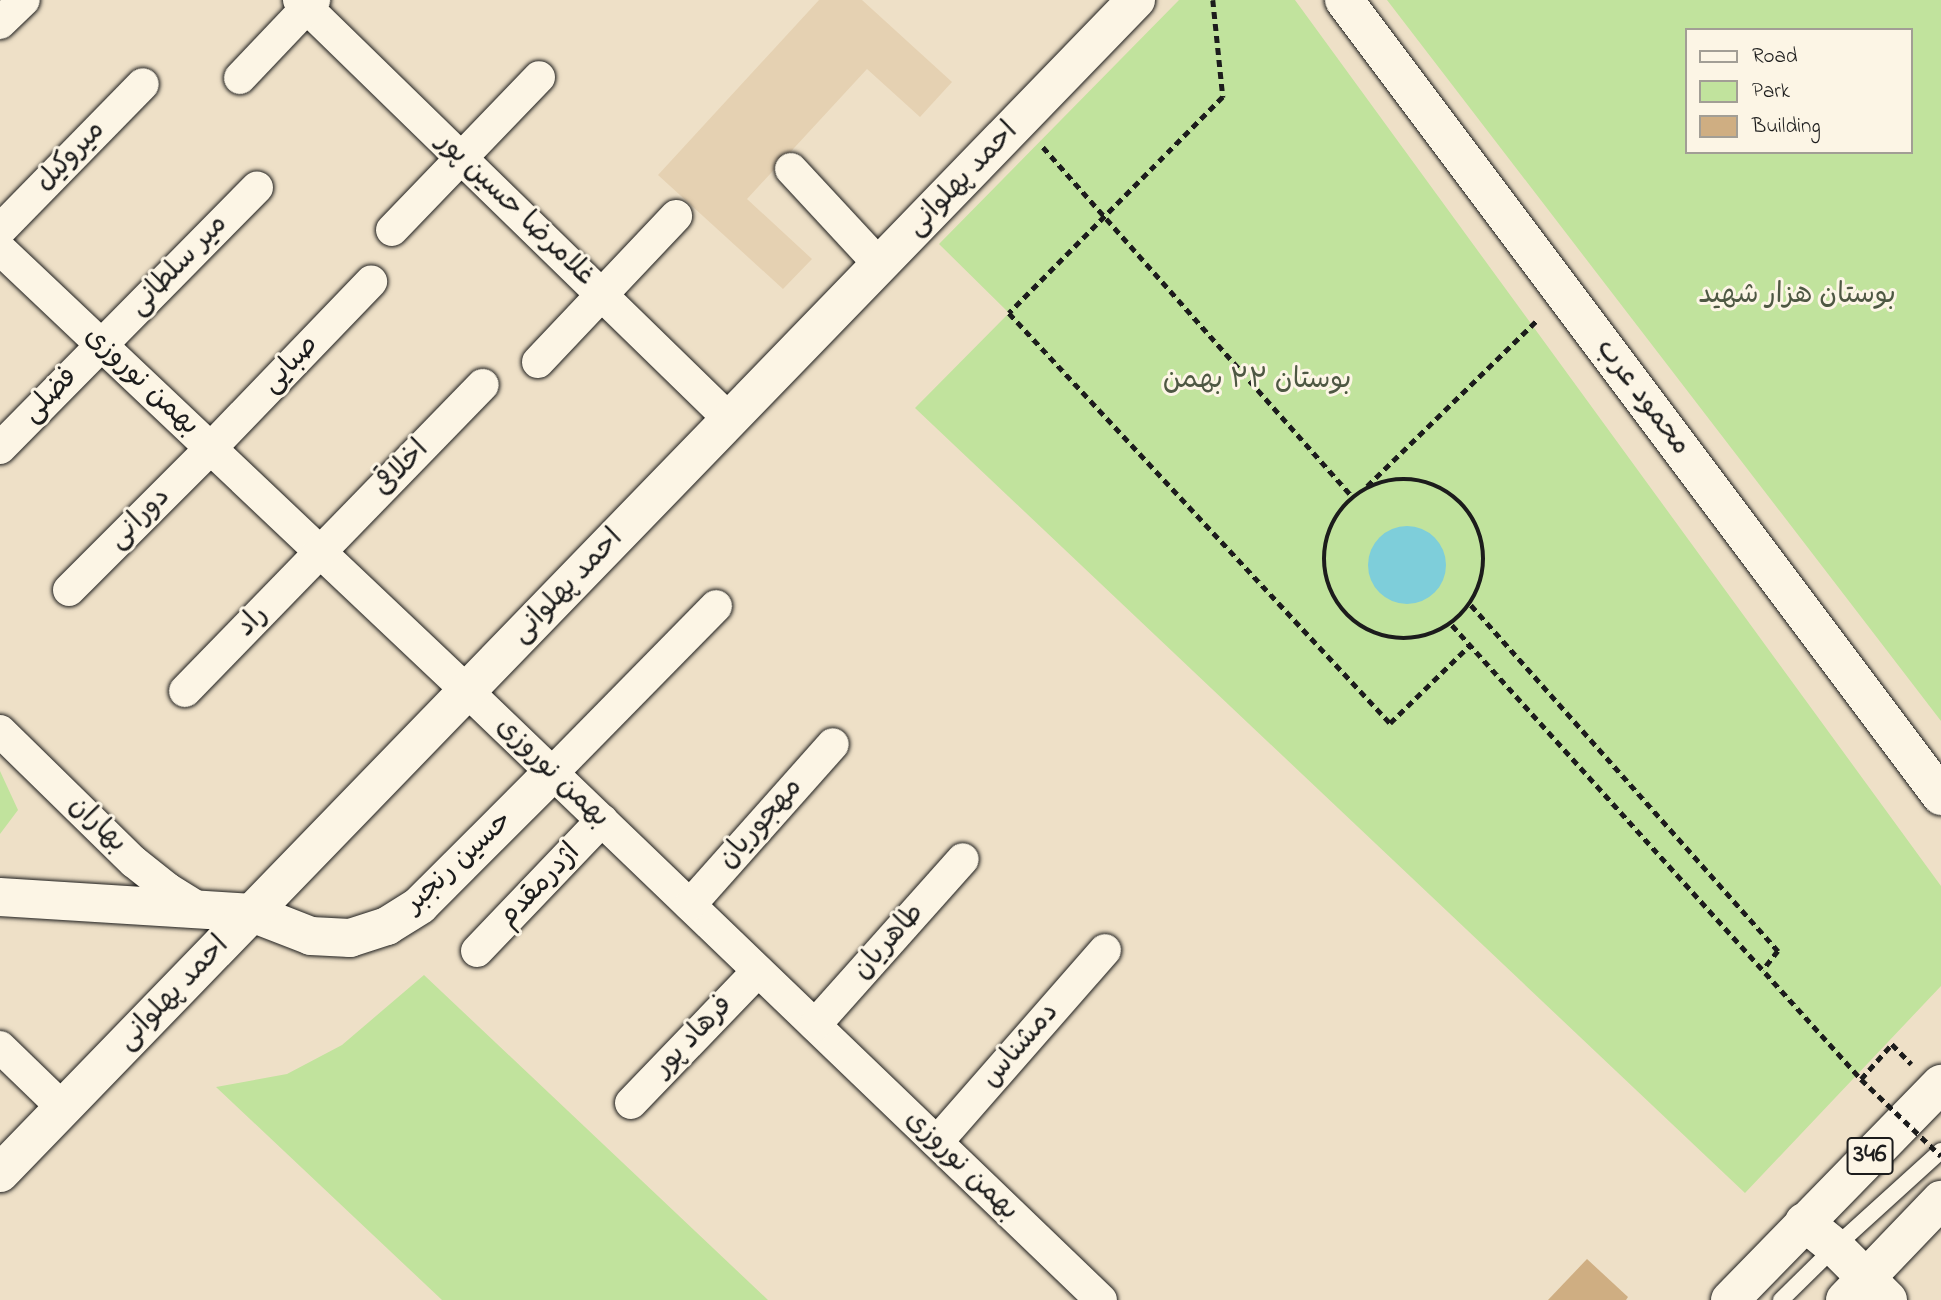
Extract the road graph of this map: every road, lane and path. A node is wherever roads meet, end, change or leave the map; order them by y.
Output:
1 (24, 0) edge
2 (1136, 0) edge
3 (1213, 0) edge
4 (1344, 0) edge
5 (307, 2) edge
6 (0, 23) edge
7 (539, 77) dead end
8 (240, 78) dead end
9 (143, 84) dead end
10 (1019, 121) junction
11 (460, 157) junction
12 (791, 169) dead end
13 (257, 187) dead end
14 (676, 216) dead end
15 (1103, 216) junction
16 (0, 230) edge
17 (392, 230) dead end
18 (0, 249) edge
19 (880, 265) junction
20 (371, 282) dead end
21 (600, 294) junction
22 (1564, 294) junction
23 (102, 345) junction
24 (538, 362) dead end
25 (483, 385) dead end
26 (730, 420) junction
27 (0, 448) edge
28 (211, 449) junction
29 (1363, 489) junction
30 (1353, 498) junction
31 (321, 553) junction
32 (69, 590) dead end
33 (1471, 605) junction
34 (716, 606) dead end
35 (1452, 625) junction
36 (1470, 645) junction
37 (185, 691) dead end
38 (467, 691) junction
39 (0, 731) edge
40 (833, 744) dead end
41 (552, 773) junction
42 (1941, 796) edge
43 (602, 820) junction
44 (963, 859) dead end
45 (0, 897) edge
46 (690, 905) junction
47 (201, 910) junction
48 (252, 913) junction
49 (1105, 950) dead end
50 (477, 951) dead end
51 (1763, 970) junction
52 (758, 971) junction
53 (815, 1025) junction
54 (1892, 1044) dead end
55 (0, 1047) edge
56 (1861, 1079) junction
57 (1941, 1084) edge
58 (631, 1102) dead end
59 (63, 1108) junction
60 (937, 1142) junction
61 (1941, 1151) edge
62 (1941, 1156) edge
63 (0, 1173) edge
64 (1941, 1200) edge
65 (1804, 1222) junction
66 (1835, 1247) junction
67 (1866, 1293) edge
68 (1101, 1300) edge
69 (1730, 1300) edge
70 (1781, 1300) edge

1 - 6 street
2 - 10 street, احمد پهلوانی
3 - 15 path
4 - 22 street, محمود عرب
5 - 8 street
5 - 11 street, غلامرضا حسین پور
7 - 11 street
9 - 16 street, میروکیل
10 - 15 path
10 - 19 street, احمد پهلوانی
11 - 17 street
11 - 21 street, غلامرضا حسین پور
12 - 19 street
13 - 23 street, میر سلطانی
14 - 21 street
15 - 30 path
15 - 36 path
18 - 23 street, بهمن نوروزی
19 - 26 street, احمد پهلوانی
20 - 28 street, صبایی
21 - 24 street
21 - 26 street, غلامرضا حسین پور
22 - 29 path
22 - 42 street, محمود عرب
23 - 27 street, فضلی
23 - 28 street, بهمن نوروزی
25 - 31 street, اخلاقی
26 - 38 street, احمد پهلوانی
28 - 31 street, بهمن نوروزی
28 - 32 street, دورانی
29 - 30 path
29 - 33 path
30 - 35 path
31 - 37 street, راد
31 - 38 street, بهمن نوروزی
33 - 35 path
33 - 51 path
34 - 41 street, حسین رنجبر
35 - 36 path
36 - 51 path
38 - 41 street, بهمن نوروزی
38 - 48 street, احمد پهلوانی
39 - 47 street, بهاران
40 - 46 street, مهجوریان
41 - 43 street, بهمن نوروزی
41 - 48 street, حسین رنجبر
43 - 46 street, بهمن نوروزی
43 - 50 street, اژدرمقدم
44 - 53 street, طاهریان
45 - 47 street, حسین رنجبر
46 - 52 street, بهمن نوروزی
47 - 48 street, حسین رنجبر
48 - 59 street, احمد پهلوانی
49 - 60 street, دمشناس
51 - 56 path
52 - 53 street, بهمن نوروزی
52 - 58 street, فرهاد پور
53 - 60 street, بهمن نوروزی
54 - 56 path
55 - 59 street
56 - 62 path, bridge
57 - 65 street, 346
59 - 63 street, احمد پهلوانی
60 - 68 street, بهمن نوروزی
61 - 66 lane
64 - 67 street
65 - 66 street
65 - 69 street, 346
66 - 67 street
66 - 70 lane

